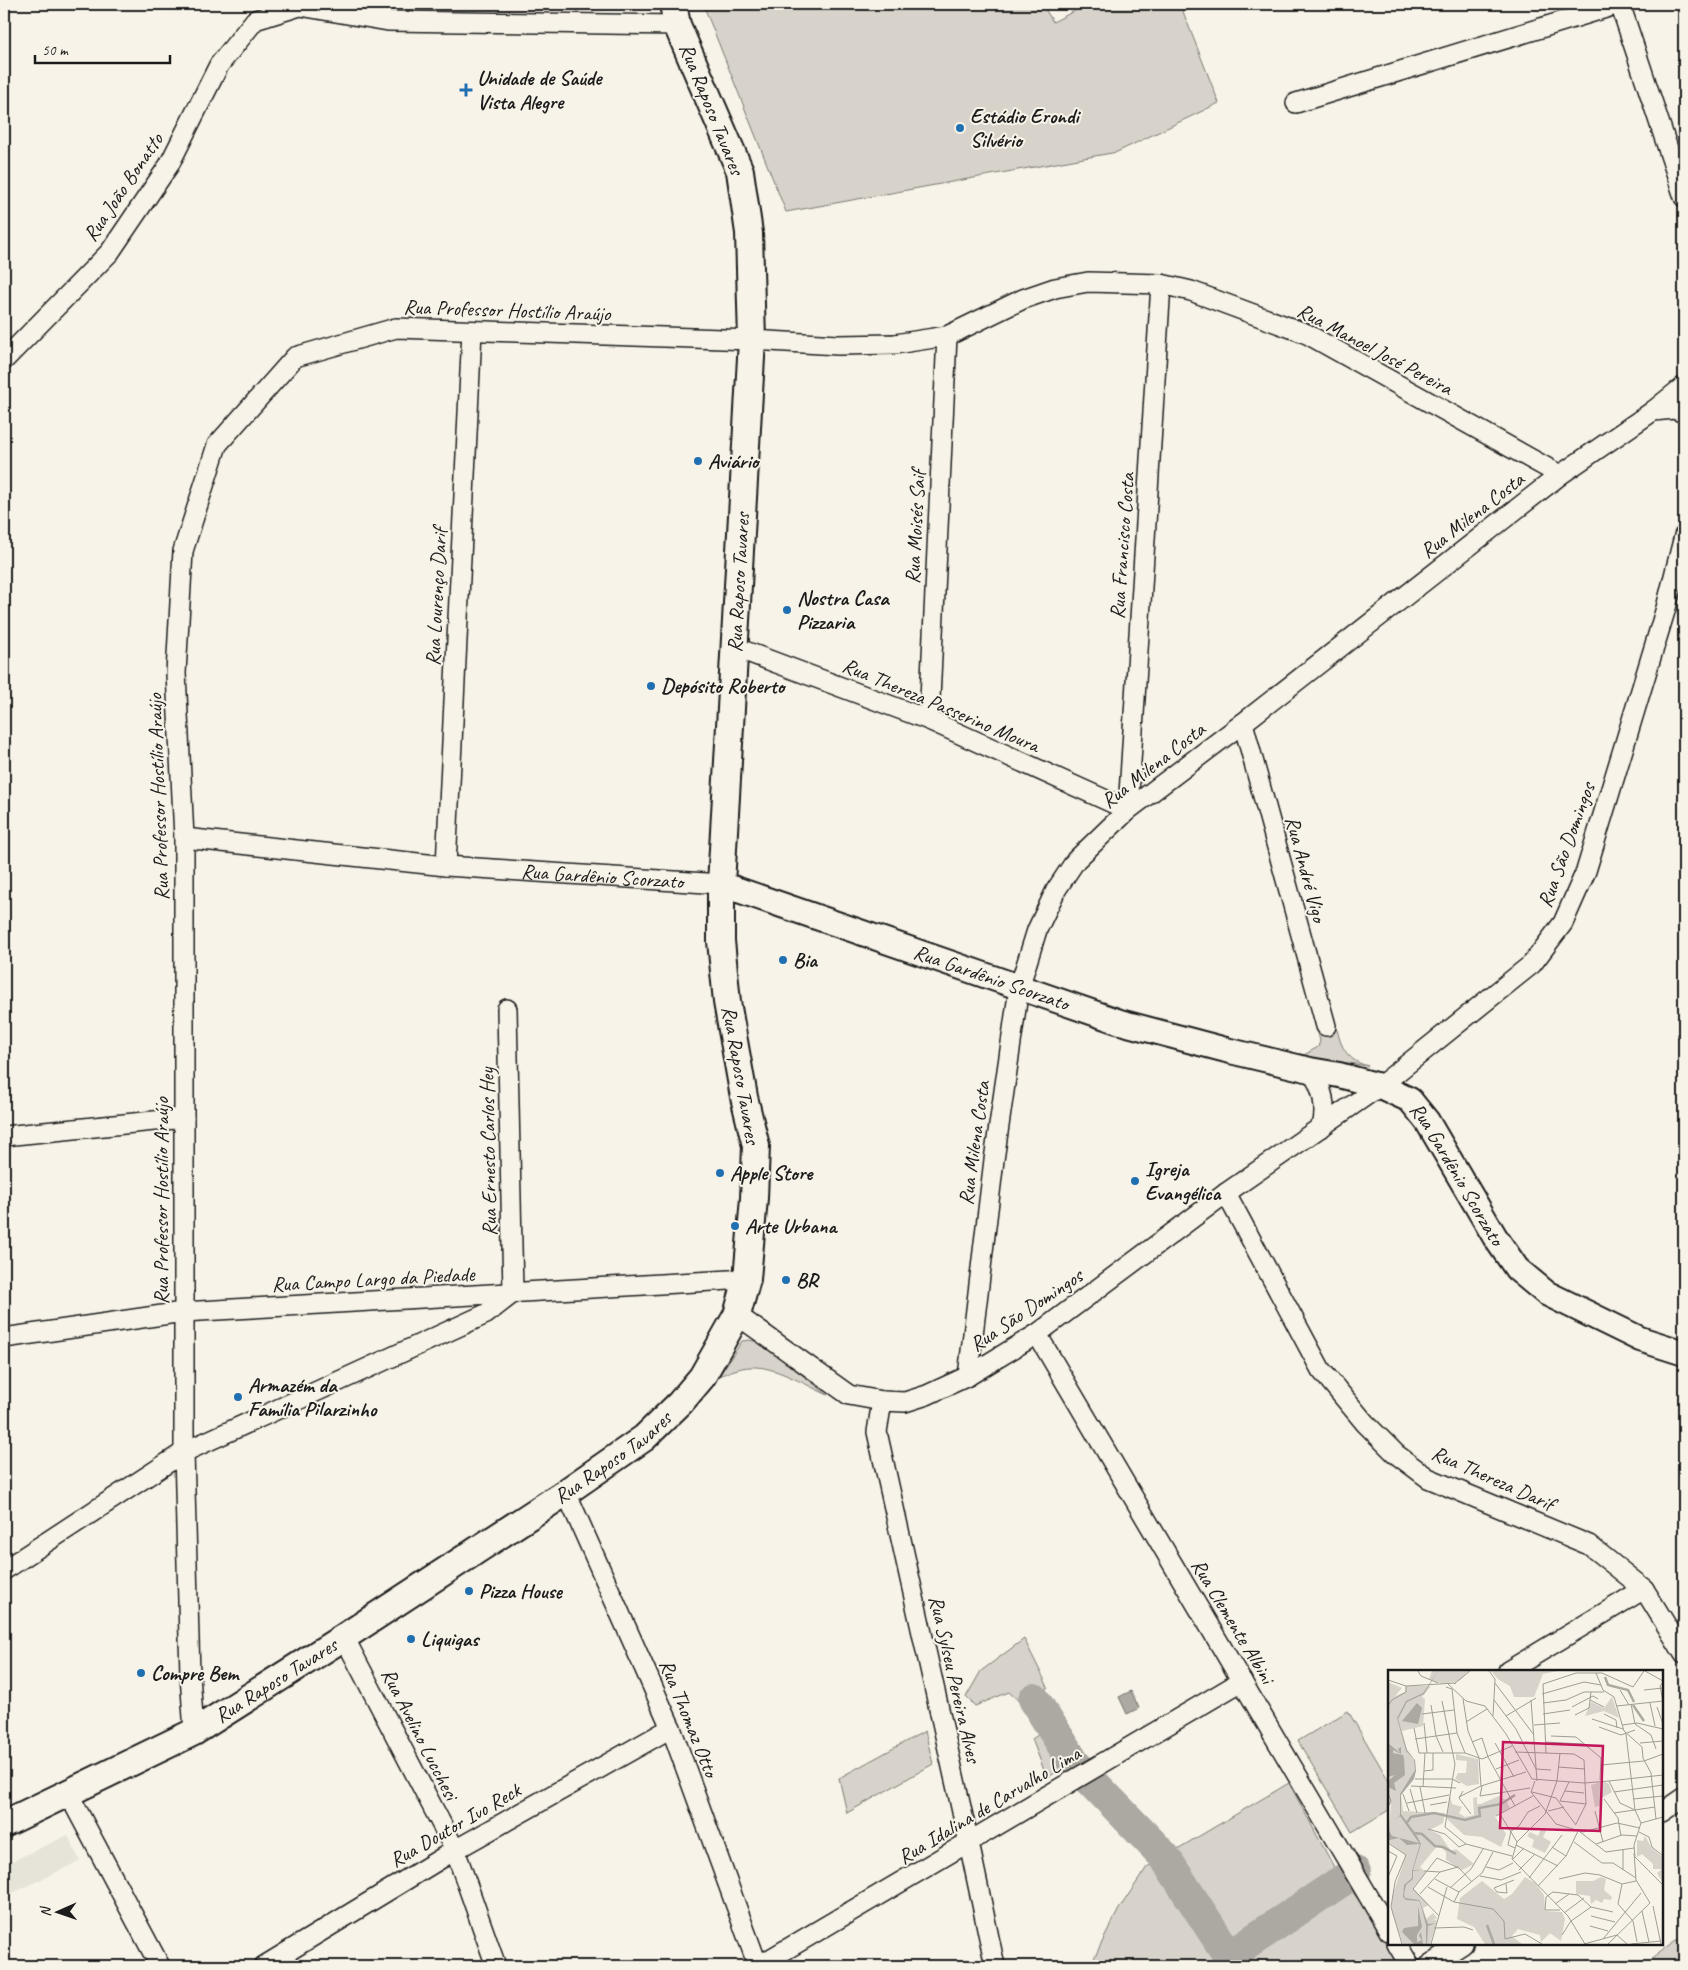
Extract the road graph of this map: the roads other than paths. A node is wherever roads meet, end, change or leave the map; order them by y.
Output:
1 (1619, 4) edge
2 (387, 12) edge
3 (675, 14) edge
4 (1296, 103) dead end
5 (1684, 198) edge
6 (1161, 284) junction
7 (472, 331) junction
8 (946, 336) junction
9 (752, 340) junction
10 (4, 360) edge
11 (1684, 386) edge
12 (1653, 410) junction
13 (1684, 413) edge
14 (1560, 476) junction
15 (1684, 536) edge
16 (1677, 590) edge
17 (734, 647) junction
18 (929, 720) junction
19 (1243, 723) junction
20 (1128, 810) junction
21 (184, 838) junction
22 (446, 866) junction
23 (721, 884) junction
24 (1019, 988) junction
25 (507, 1009) dead end
26 (1326, 1026) dead end
27 (1310, 1070) junction
28 (1380, 1086) junction
29 (184, 1118) junction
30 (1322, 1127) junction
31 (4, 1136) edge
32 (1226, 1193) junction
33 (747, 1279) junction
34 (513, 1293) junction
35 (183, 1312) junction
36 (737, 1316) junction
37 (1037, 1334) junction
38 (4, 1338) edge
39 (1684, 1353) edge
40 (968, 1376) junction
41 (882, 1401) junction
42 (184, 1452) junction
43 (566, 1492) junction
44 (4, 1570) edge
45 (1644, 1589) junction
46 (344, 1637) junction
47 (1684, 1654) edge
48 (1510, 1670) edge
49 (1242, 1681) junction
50 (671, 1728) junction
51 (194, 1732) junction
52 (68, 1793) junction
53 (1684, 1797) edge
54 (1663, 1811) edge
55 (4, 1824) edge
56 (969, 1843) junction
57 (455, 1850) junction
58 (1388, 1929) edge
59 (1398, 1945) edge
60 (1461, 1945) edge
61 (160, 1966) edge
62 (264, 1966) edge
63 (496, 1966) edge
64 (758, 1966) edge
65 (994, 1966) edge
66 (1410, 1966) edge
67 (1429, 1966) edge

1 - 4 street
1 - 5 street
2 - 3 street
2 - 10 street, Rua João Bonatto
3 - 9 main road, Rua Raposo Tavares
6 - 8 street, Rua Manoel José Pereira
6 - 14 street, Rua Manoel José Pereira
6 - 20 street, Rua Francisco Costa
7 - 9 street, Rua Professor Hostílio Araújo
7 - 21 street, Rua Professor Hostílio Araújo
7 - 22 street, Rua Lourenço Darif
8 - 9 street, Rua Manoel José Pereira
8 - 18 street, Rua Moisés Saif
9 - 17 main road, Rua Raposo Tavares
11 - 12 street, Rua Milena Costa
12 - 13 street
12 - 14 street, Rua Milena Costa
14 - 19 street, Rua Milena Costa
15 - 16 street, Rua São Domingos
16 - 28 street, Rua São Domingos
17 - 18 street, Rua Thereza Passerino Moura
17 - 23 main road, Rua Raposo Tavares
18 - 20 street, Rua Thereza Passerino Moura
19 - 20 street, Rua Milena Costa
19 - 26 street, Rua André Vigo
20 - 24 street, Rua Milena Costa
21 - 22 street, Rua Gardênio Scorzato
21 - 29 street, Rua Professor Hostílio Araújo
22 - 23 street, Rua Gardênio Scorzato
23 - 24 street, Rua Gardênio Scorzato
23 - 33 main road, Rua Raposo Tavares
24 - 27 street, Rua Gardênio Scorzato
24 - 40 street, Rua Milena Costa
25 - 34 street, Rua Ernesto Carlos Hey
27 - 28 street, Rua Gardênio Scorzato
27 - 30 street
28 - 30 street, Rua São Domingos
28 - 39 street, Rua Gardênio Scorzato
29 - 31 street
29 - 35 street, Rua Professor Hostílio Araújo
30 - 32 street, Rua São Domingos
32 - 37 street, Rua São Domingos
32 - 45 street, Rua Thereza Darif
33 - 34 street, Rua Campo Largo da Piedade
33 - 36 main road, Rua Raposo Tavares
34 - 35 street, Rua Campo Largo da Piedade
34 - 42 street
35 - 38 street, Rua Campo Largo da Piedade
35 - 42 street, Rua Professor Hostílio Araújo
36 - 41 street, Rua São Domingos
36 - 43 main road, Rua Raposo Tavares
37 - 40 street, Rua São Domingos
37 - 49 street, Rua Clemente Albini
40 - 41 street, Rua São Domingos
41 - 56 street, Rua Sylseu Pereira Alves
42 - 44 street
42 - 51 street, Rua Professor Hostílio Araújo
43 - 46 main road, Rua Raposo Tavares
43 - 50 street, Rua Thomaz Otto
45 - 47 street, Rua Thereza Darif
45 - 48 street
46 - 51 main road, Rua Raposo Tavares
46 - 57 street, Rua Avelino Lucchesi
49 - 56 street, Rua Idalina de Carvalho Lima
49 - 58 street, Rua Clemente Albini
50 - 57 street, Rua Doutor Ivo Reck
50 - 64 street, Rua Thomaz Otto
51 - 52 main road, Rua Raposo Tavares
52 - 55 main road, Rua Raposo Tavares
52 - 61 street
53 - 54 street
56 - 64 street, Rua Idalina de Carvalho Lima
56 - 65 street, Rua Sylseu Pereira Alves
57 - 62 street, Rua Doutor Ivo Reck
57 - 63 street, Rua Avelino Lucchesi
59 - 66 street
60 - 67 street

